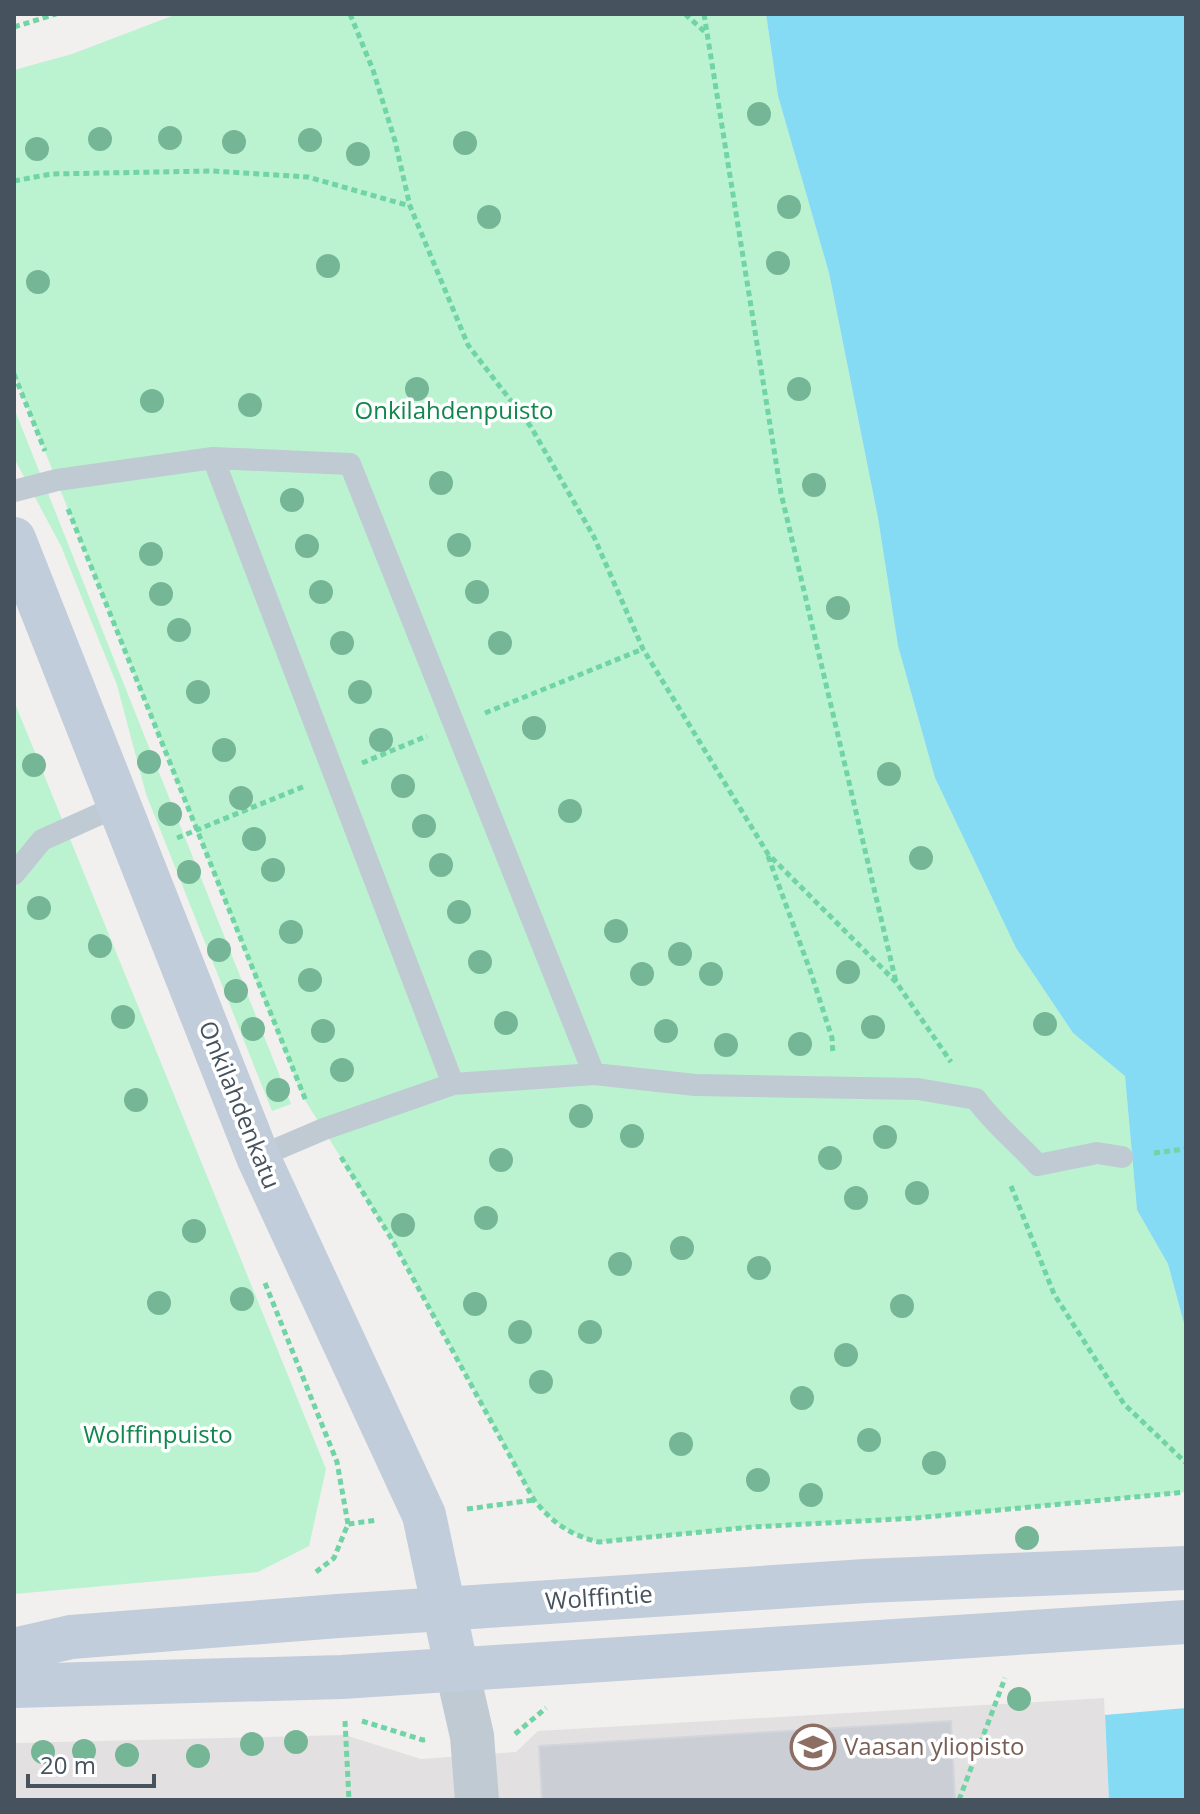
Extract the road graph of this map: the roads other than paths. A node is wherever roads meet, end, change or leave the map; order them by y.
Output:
1 (213, 458) junction
2 (14, 491) edge
3 (14, 539) edge
4 (120, 805) junction
5 (14, 874) edge
6 (594, 1074) junction
7 (453, 1084) junction
8 (258, 1157) junction
9 (1122, 1157) dead end
10 (1186, 1568) edge
11 (444, 1609) junction
12 (1186, 1622) edge
13 (14, 1650) edge
14 (457, 1670) junction
15 (14, 1686) edge
16 (477, 1800) edge

1 - 2 lane
1 - 6 lane
1 - 7 lane
3 - 4 main road, Onkilahdenkatu
4 - 5 lane
4 - 8 main road, Onkilahdenkatu
6 - 7 lane
6 - 9 lane
7 - 8 lane
8 - 11 main road, Onkilahdenkatu
10 - 11 main road, Wolffintie
11 - 13 main road, Wolffintie
11 - 14 main road, Onkilahdenkatu
12 - 14 main road
14 - 15 main road
14 - 16 street

